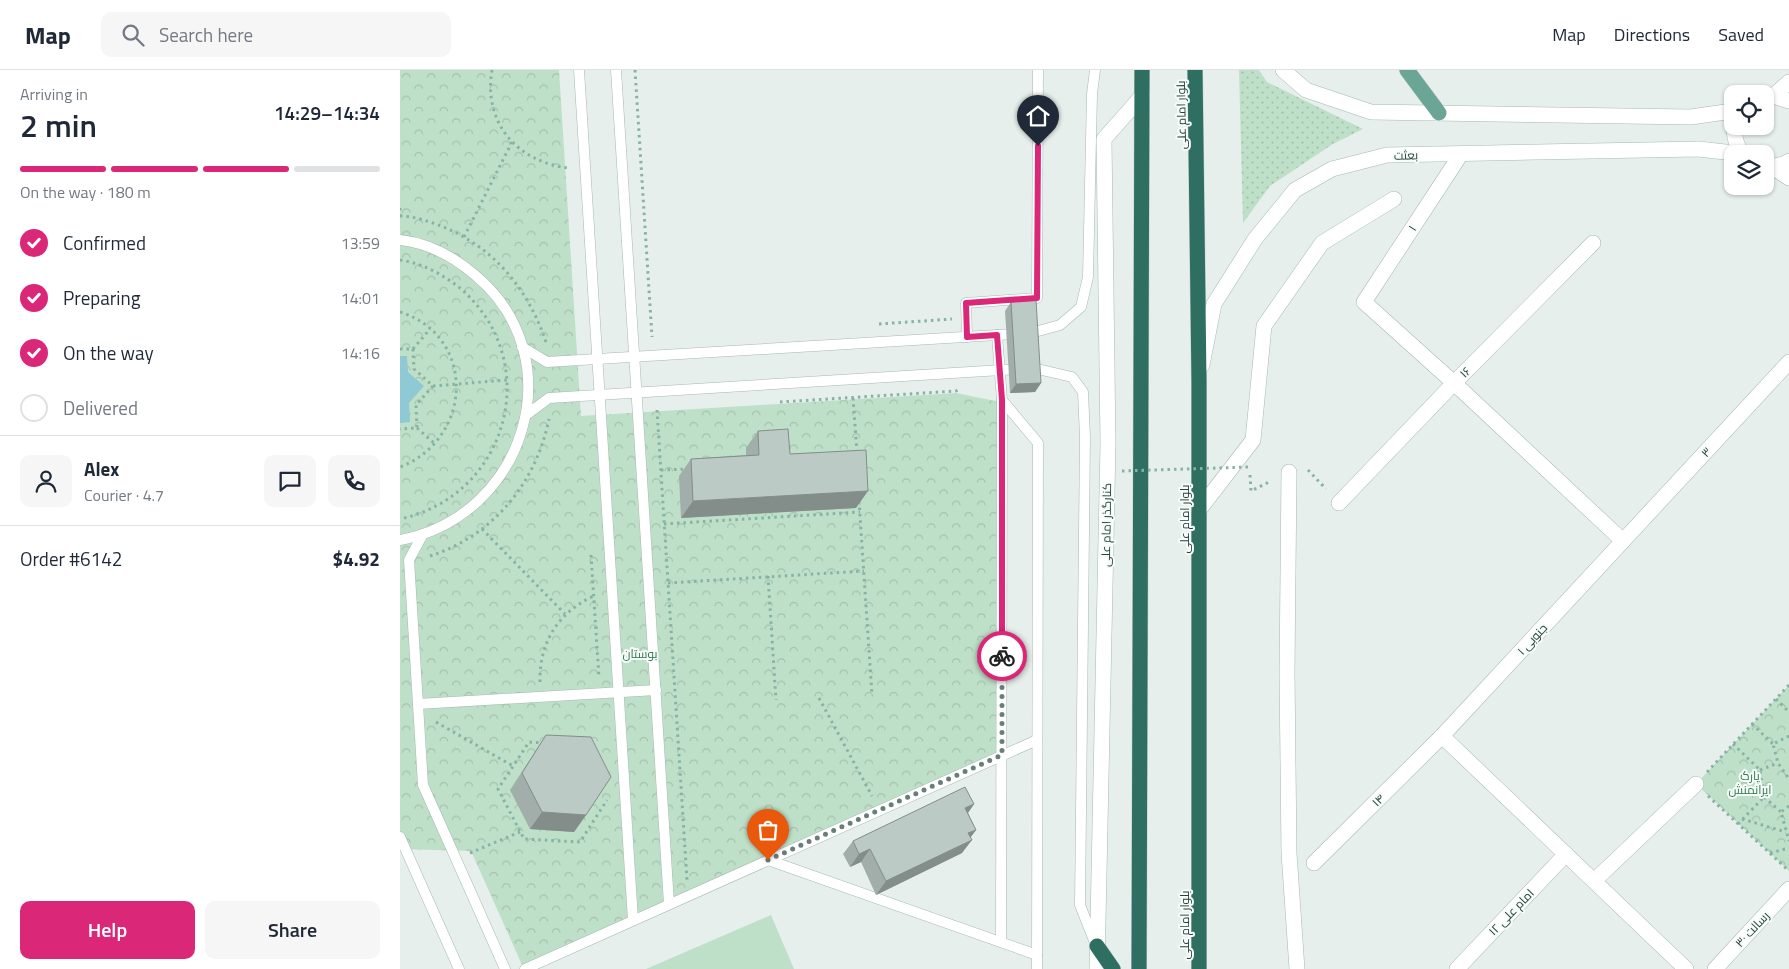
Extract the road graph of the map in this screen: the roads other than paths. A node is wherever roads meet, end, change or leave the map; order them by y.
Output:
1 (579, 70) edge
2 (616, 70) edge
3 (1038, 70) edge
4 (1095, 70) edge
5 (1142, 70) edge
6 (1195, 70) edge
7 (1283, 70) edge
8 (1407, 70) edge
9 (1789, 82) edge
10 (1774, 92) edge
11 (1142, 96) junction
12 (1774, 97) edge
13 (1789, 101) edge
14 (1724, 112) edge
15 (1439, 113) junction
16 (1724, 152) edge
17 (1460, 154) junction
18 (1789, 161) edge
19 (1774, 165) edge
20 (1774, 169) edge
21 (1789, 178) edge
22 (1394, 199) dead end
23 (402, 238) edge
24 (1593, 243) dead end
25 (997, 335) junction
26 (967, 337) junction
27 (522, 348) junction
28 (635, 357) junction
29 (598, 359) junction
30 (1789, 362) edge
31 (999, 370) junction
32 (1199, 381) junction
33 (1454, 383) junction
34 (637, 392) junction
35 (600, 394) junction
36 (1002, 400) junction
37 (526, 415) junction
38 (1288, 472) dead end
39 (1339, 503) dead end
40 (1199, 510) junction
41 (423, 534) junction
42 (400, 540) edge
43 (1623, 541) junction
44 (656, 690) junction
45 (619, 692) junction
46 (418, 704) junction
47 (1442, 736) junction
48 (1037, 740) junction
49 (1002, 755) junction
50 (1696, 784) road end
51 (400, 837) edge
52 (1566, 854) junction
53 (768, 860) junction
54 (1314, 863) dead end
55 (1594, 881) junction
56 (1789, 889) edge
57 (669, 904) junction
58 (633, 920) junction
59 (1002, 942) junction
60 (1097, 946) junction
61 (1037, 955) junction
62 (459, 969) edge
63 (505, 969) edge
64 (524, 969) edge
65 (1037, 969) edge
66 (1096, 969) edge
67 (1113, 969) edge
68 (1139, 969) edge
69 (1199, 969) edge
70 (1297, 969) edge
71 (1457, 969) edge
72 (1686, 969) edge
73 (1715, 969) edge

1 - 29 lane
2 - 28 lane
3 - 26 lane
4 - 25 lane
5 - 11 highway
6 - 32 highway, بلوار امام علی
7 - 15 street
8 - 15 main road
9 - 10 street
11 - 60 street, کنارگذر امام علی
11 - 68 highway
12 - 13 street
14 - 15 street
16 - 17 street, بعثت
17 - 32 street, بعثت
17 - 33 street, ۱
18 - 19 street
20 - 21 street
22 - 40 street
23 - 27 lane
24 - 33 street, ۱۶
25 - 26 lane
25 - 31 lane
26 - 28 lane
27 - 29 lane
27 - 37 lane
28 - 29 lane
28 - 34 lane
29 - 35 lane
30 - 43 street, ۳
31 - 34 lane
31 - 36 lane
31 - 60 lane
32 - 40 highway, بلوار امام علی
33 - 39 street, ۱۶
33 - 43 street
34 - 35 lane
34 - 44 lane
35 - 37 lane
35 - 45 lane
36 - 48 lane
36 - 49 lane
37 - 41 lane
38 - 70 street
40 - 69 highway, بلوار امام علی
41 - 42 lane
41 - 46 lane
43 - 47 street, ۱ جنوبی
44 - 45 lane
44 - 57 lane
45 - 46 lane
45 - 58 lane
46 - 63 lane
47 - 52 street
47 - 54 street, ۱۴
48 - 49 lane
48 - 61 lane
49 - 53 lane
49 - 59 lane
50 - 55 street
51 - 62 lane
52 - 55 street
52 - 71 street, امام علی ۱۲
53 - 57 lane
53 - 59 lane
55 - 72 street
56 - 73 street, رسالت ۳۰
57 - 58 lane
58 - 64 lane
59 - 61 lane
60 - 66 street, کنارگذر امام علی
60 - 67 highway
61 - 65 lane

